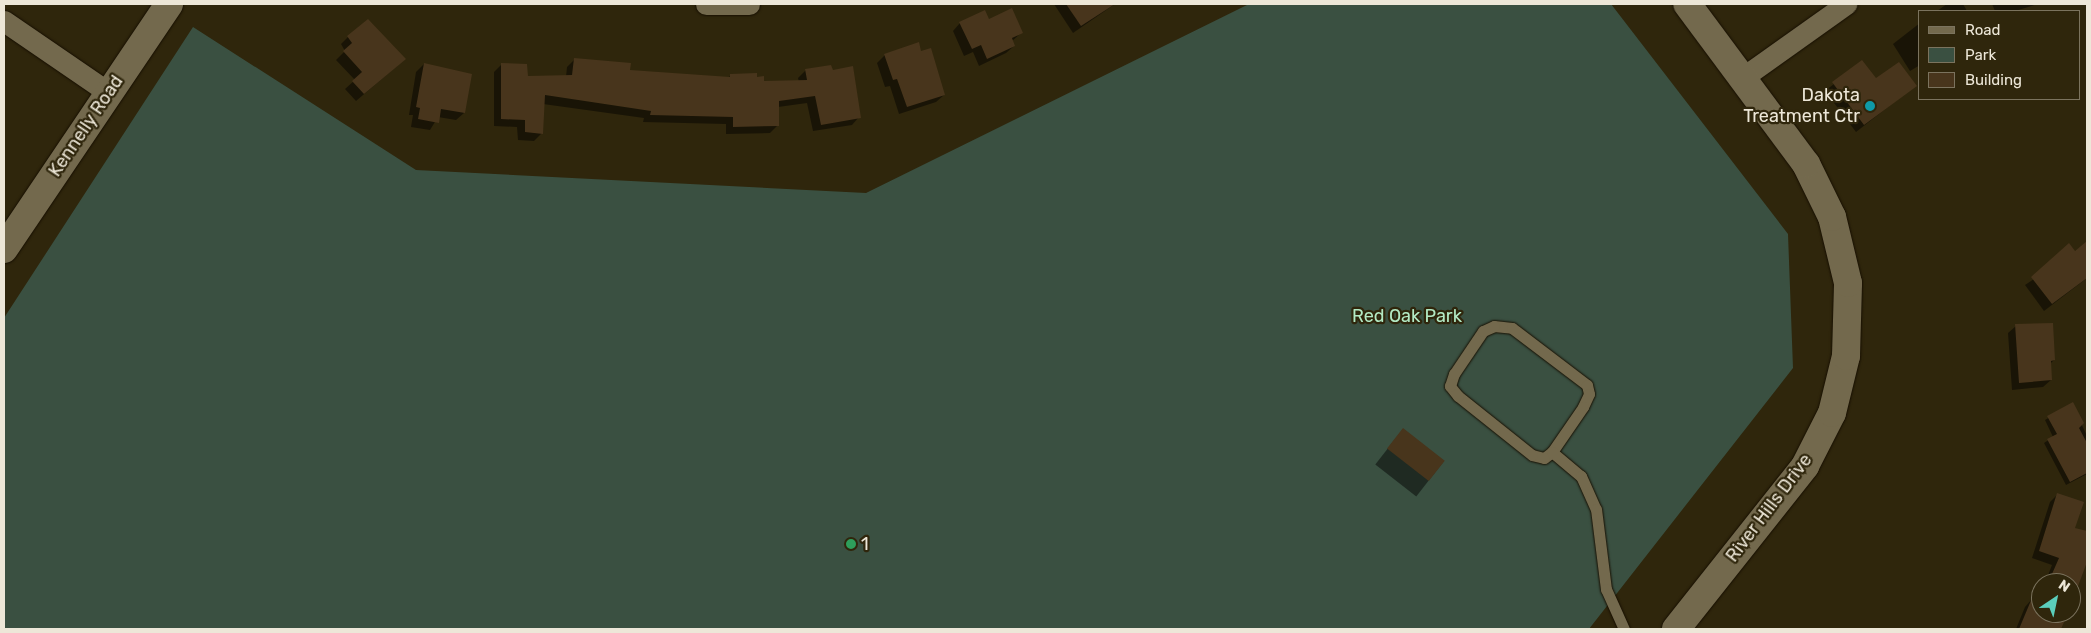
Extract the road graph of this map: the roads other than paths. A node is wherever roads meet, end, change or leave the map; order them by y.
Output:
1 (169, 4) edge
2 (706, 4) edge
3 (749, 4) edge
4 (1687, 4) edge
5 (1846, 4) edge
6 (4, 21) edge
7 (1742, 78) junction
8 (109, 92) junction
9 (4, 249) edge
10 (1552, 452) junction
11 (1624, 629) edge
12 (1676, 629) edge

1 - 8 street, Kennelly Road
2 - 3 street
4 - 7 street, River Hills Drive
5 - 7 street
6 - 8 street
7 - 12 street, River Hills Drive
8 - 9 street, Kennelly Road
10 - 10 lane
10 - 11 lane

